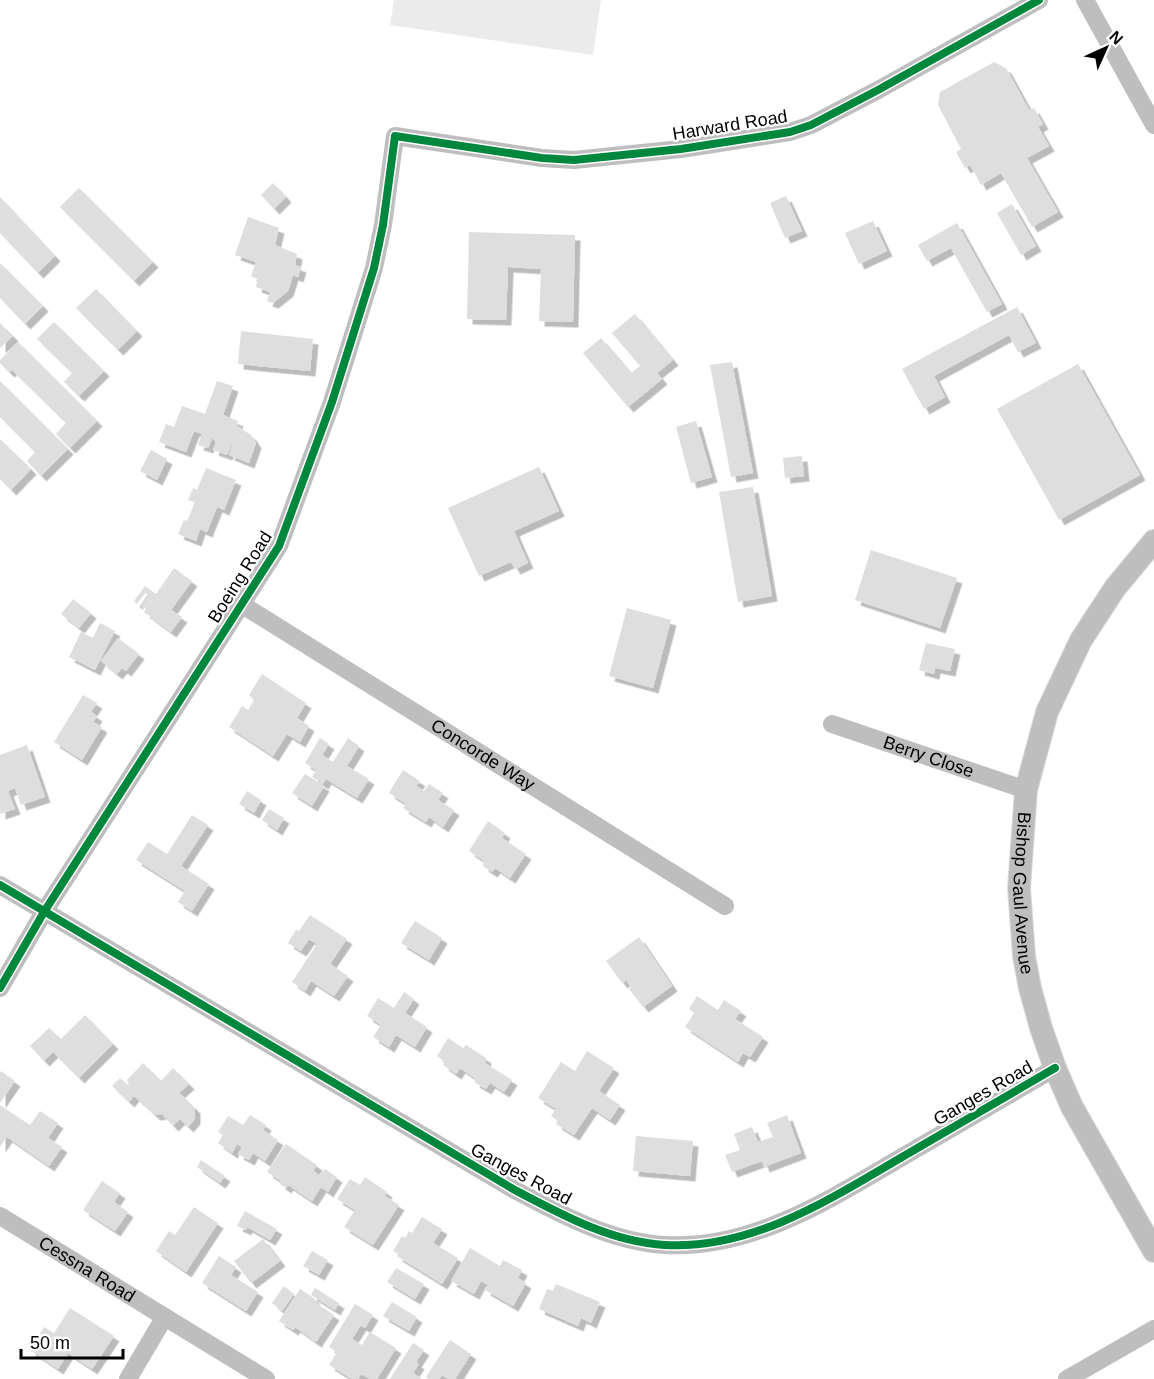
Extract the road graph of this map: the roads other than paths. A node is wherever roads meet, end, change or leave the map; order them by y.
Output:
1 (1039, 0) edge
2 (1085, 0) edge
3 (1154, 125) edge
4 (395, 136) joint
5 (1154, 541) edge
6 (241, 604) junction
7 (832, 724) dead end
8 (1026, 790) junction
9 (0, 885) edge
10 (725, 906) dead end
11 (44, 912) junction
12 (0, 988) edge
13 (1055, 1068) junction
14 (0, 1216) edge
15 (1154, 1251) edge
16 (164, 1318) junction
17 (1154, 1329) edge
18 (128, 1379) edge
19 (266, 1379) edge
20 (1067, 1379) edge

1 - 4 street, Harward Road
2 - 3 street
4 - 6 street, Boeing Road
5 - 8 main road, Bishop Gaul Avenue
6 - 10 street, Concorde Way
6 - 11 street, Boeing Road
7 - 8 street, Berry Close
8 - 13 main road, Bishop Gaul Avenue
9 - 11 street, Ganges Road
11 - 12 street, Boeing Road
11 - 13 street, Ganges Road
13 - 15 main road, Bishop Gaul Avenue
14 - 16 street, Cessna Road
16 - 18 street
16 - 19 street, Cessna Road
17 - 20 street

